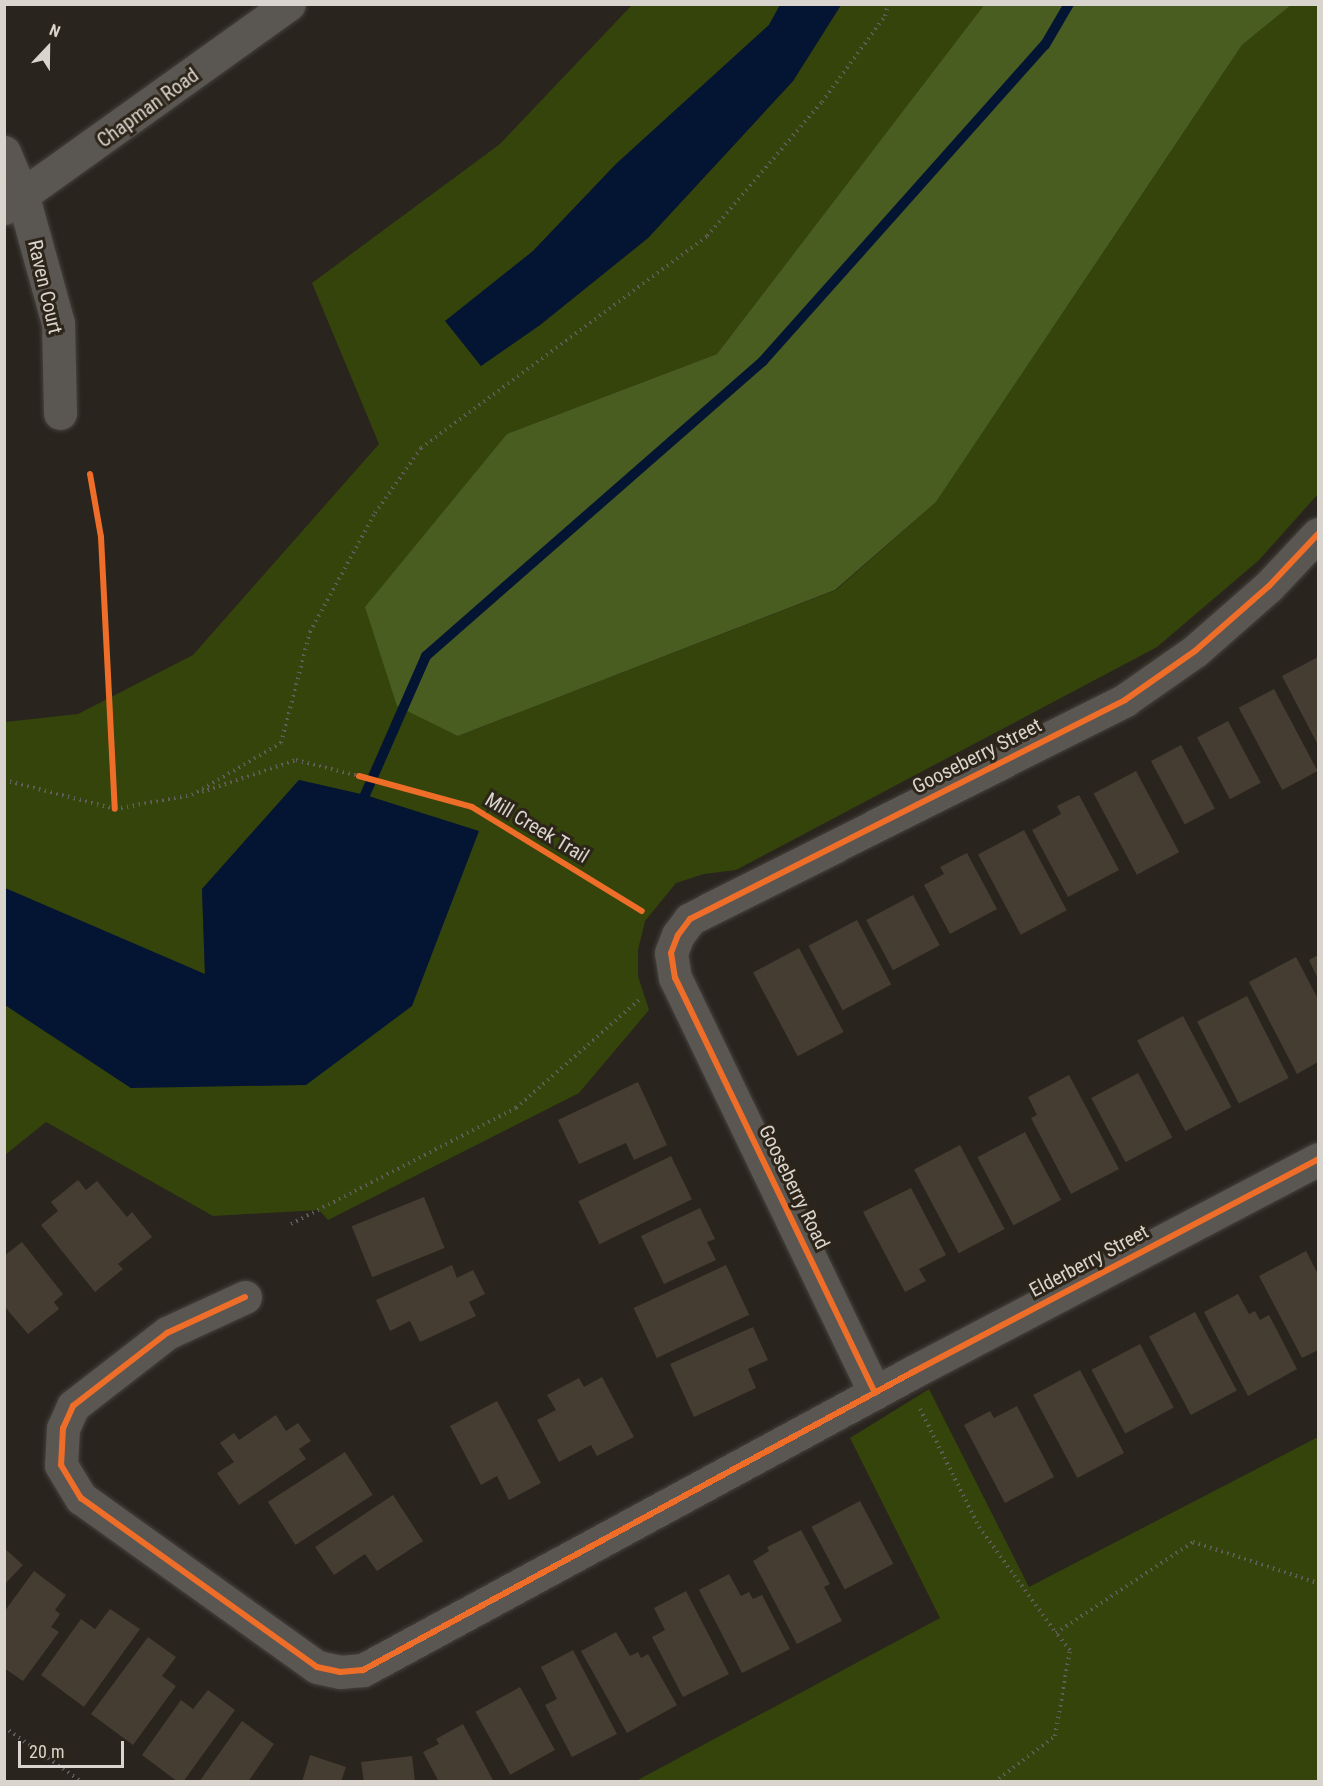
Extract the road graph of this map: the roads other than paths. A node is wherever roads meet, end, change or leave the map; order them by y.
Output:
1 (289, 4) edge
2 (4, 152) edge
3 (14, 202) edge
4 (60, 413) dead end
5 (1318, 534) edge
6 (683, 995) joint
7 (1318, 1159) edge
8 (245, 1297) dead end
9 (875, 1393) junction

1 - 3 street, Chapman Road
2 - 3 street, Raven Court
3 - 4 street, Raven Court
5 - 6 street, Gooseberry Street
6 - 9 street, Gooseberry Road
7 - 9 street, Elderberry Street
8 - 9 street, Elderberry Street

